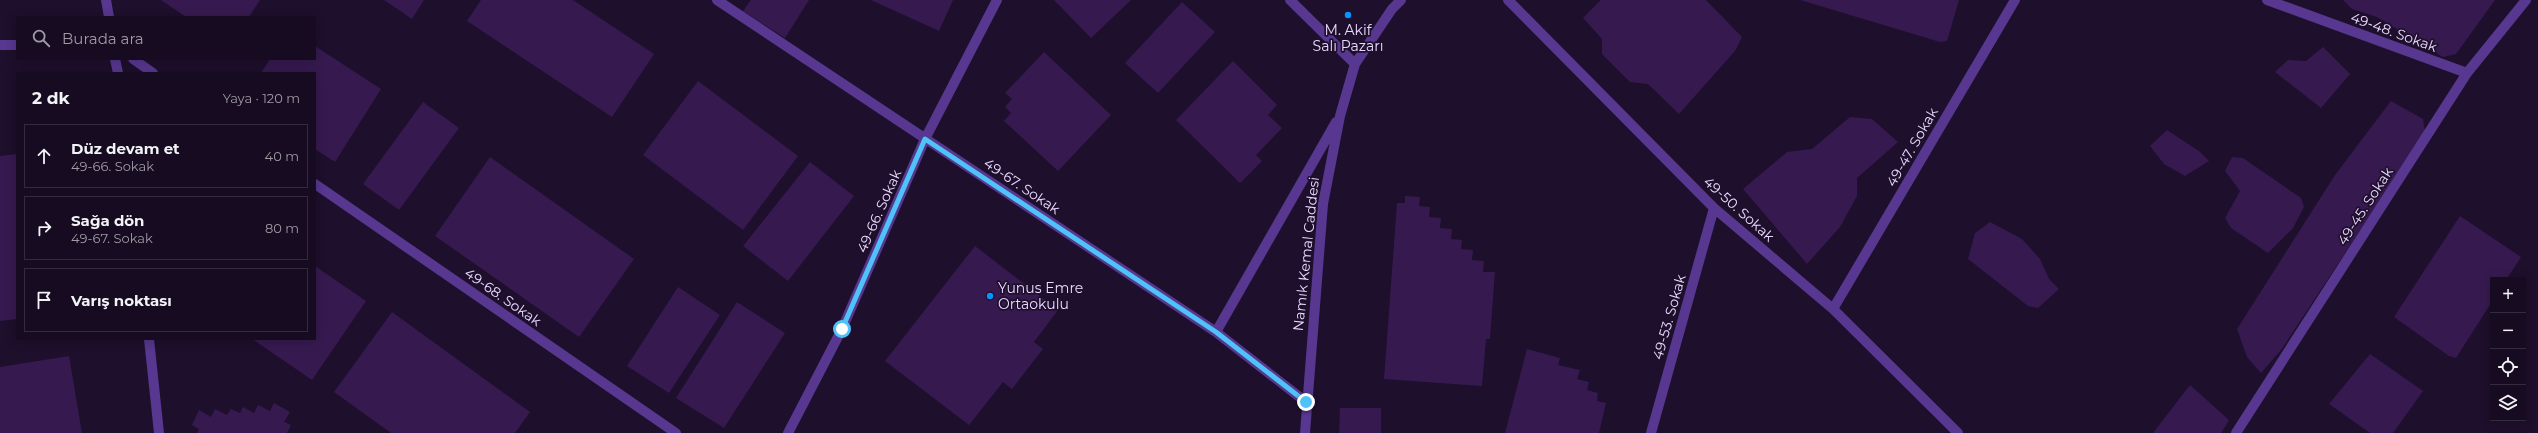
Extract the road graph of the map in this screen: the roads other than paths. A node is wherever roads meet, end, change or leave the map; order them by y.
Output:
1 (106, 0) edge
2 (717, 0) edge
3 (997, 0) edge
4 (1290, 0) edge
5 (1401, 0) edge
6 (1508, 0) edge
7 (2015, 0) edge
8 (2267, 0) edge
9 (2526, 0) edge
10 (109, 16) edge
11 (0, 45) edge
12 (16, 45) edge
13 (115, 60) edge
14 (134, 60) edge
15 (1356, 64) junction
16 (118, 72) edge
17 (152, 72) edge
18 (2467, 74) junction
19 (1340, 116) junction
20 (925, 139) junction
21 (316, 185) edge
22 (1714, 208) junction
23 (1833, 309) junction
24 (1216, 332) junction
25 (149, 340) edge
26 (1306, 402) junction
27 (159, 433) edge
28 (676, 433) edge
29 (788, 433) edge
30 (1305, 433) edge
31 (1651, 433) edge
32 (1958, 433) edge
33 (2236, 433) edge

1 - 10 street
2 - 20 street, 49-67. Sokak
3 - 20 street, 49-66. Sokak
4 - 15 street
5 - 15 street, Namık Kemal Caddesi
6 - 22 street, 49-50. Sokak
7 - 23 street, 49-47. Sokak
8 - 18 street, 49-48. Sokak
9 - 18 street, 49-45. Sokak
11 - 12 street
13 - 16 street
14 - 17 street
15 - 19 street, Namık Kemal Caddesi
18 - 33 street, 49-45. Sokak
19 - 24 street
19 - 26 street, Namık Kemal Caddesi
20 - 24 street, 49-67. Sokak
20 - 29 street, 49-66. Sokak
21 - 28 street, 49-68. Sokak
22 - 23 street, 49-50. Sokak
22 - 31 street, 49-53. Sokak
23 - 32 street, 49-50. Sokak
24 - 26 street, 49-67. Sokak
25 - 27 street
26 - 30 street, Namık Kemal Caddesi

